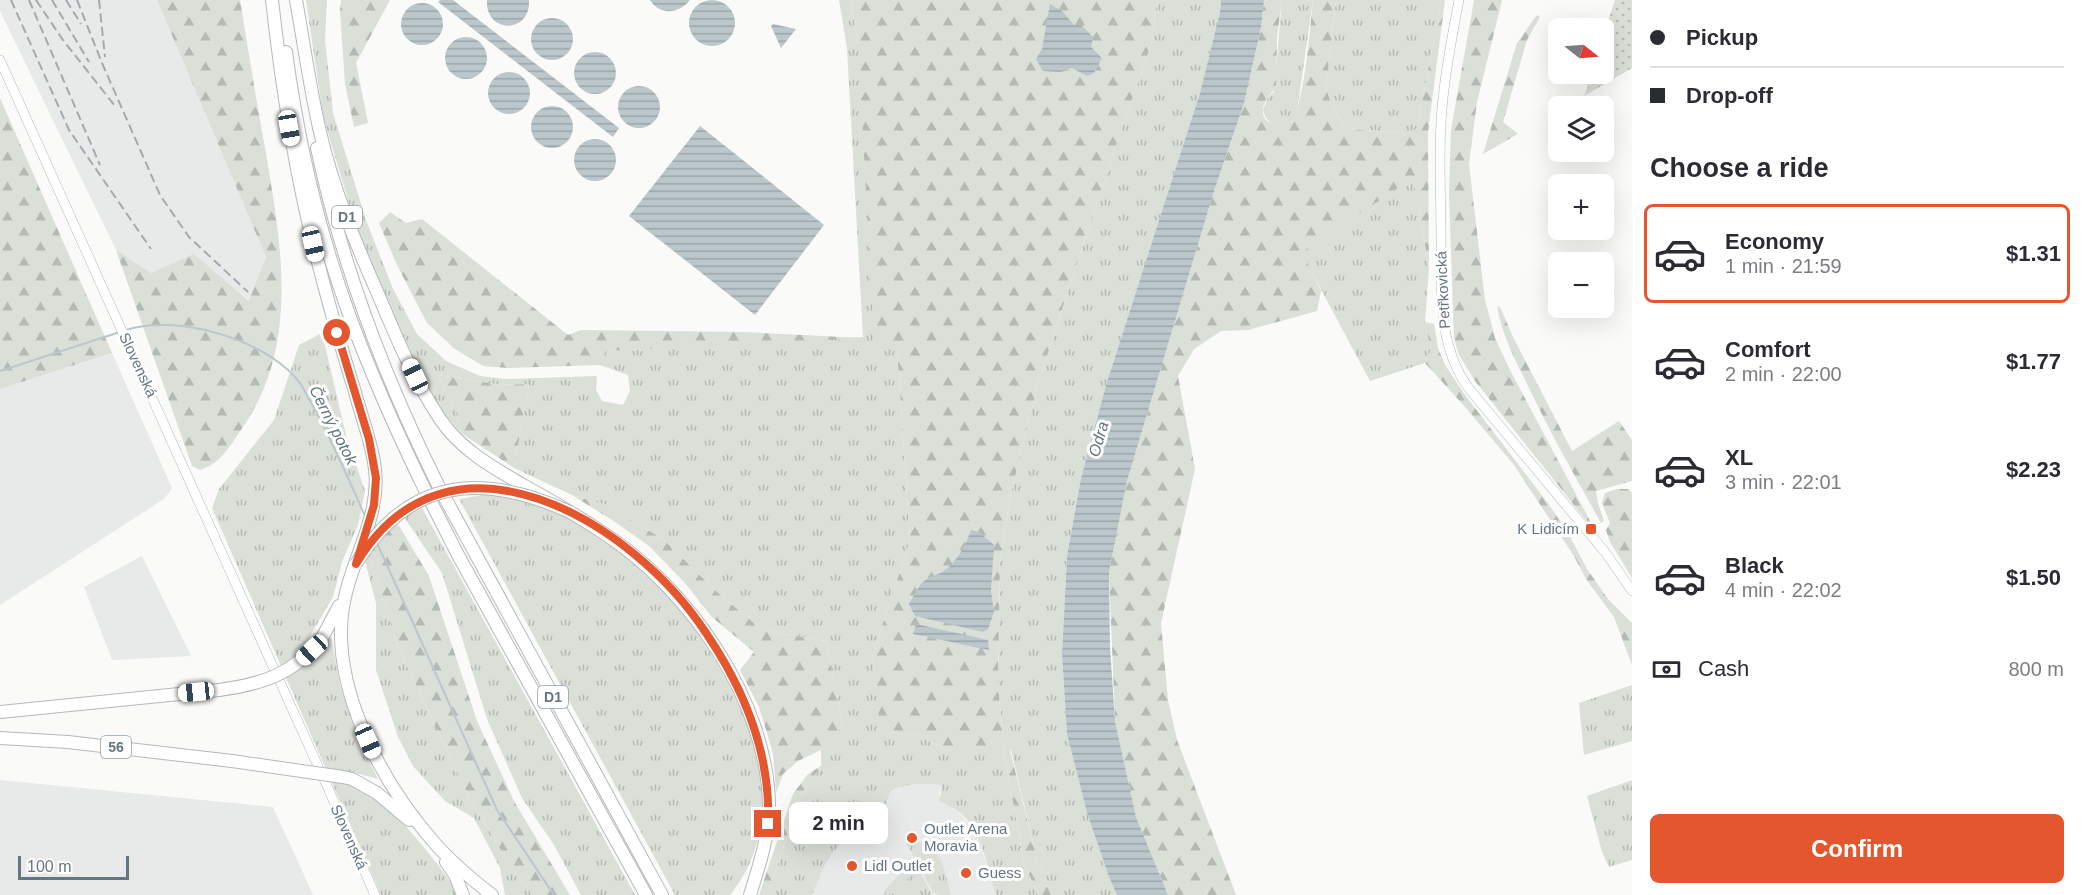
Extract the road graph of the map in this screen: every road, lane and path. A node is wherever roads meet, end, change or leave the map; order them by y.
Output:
1 (272, 0) edge
2 (280, 0) edge
3 (295, 0) edge
4 (1459, 0) edge
5 (0, 60) edge
6 (570, 512) junction
7 (356, 564) junction
8 (1632, 591) edge
9 (345, 595) junction
10 (275, 670) dead end
11 (280, 682) dead end
12 (0, 712) edge
13 (0, 738) edge
14 (318, 766) dead end
15 (324, 779) dead end
16 (432, 840) junction
17 (759, 864) junction
18 (375, 895) edge
19 (463, 895) edge
20 (492, 895) edge
21 (646, 895) edge
22 (662, 895) edge
23 (741, 895) edge
24 (750, 895) edge

1 - 7 highway, D1
2 - 21 highway, D1
3 - 6 highway, D1, bridge
3 - 22 highway, D1
4 - 8 street, Petřkovická
5 - 10 street, Slovenská
6 - 7 highway, bridge
6 - 17 highway
7 - 9 highway
9 - 12 highway, bridge
9 - 16 highway
11 - 14 street
13 - 16 highway, 56, bridge
15 - 18 street, Slovenská
16 - 19 highway
16 - 20 highway
17 - 23 highway
17 - 24 highway

